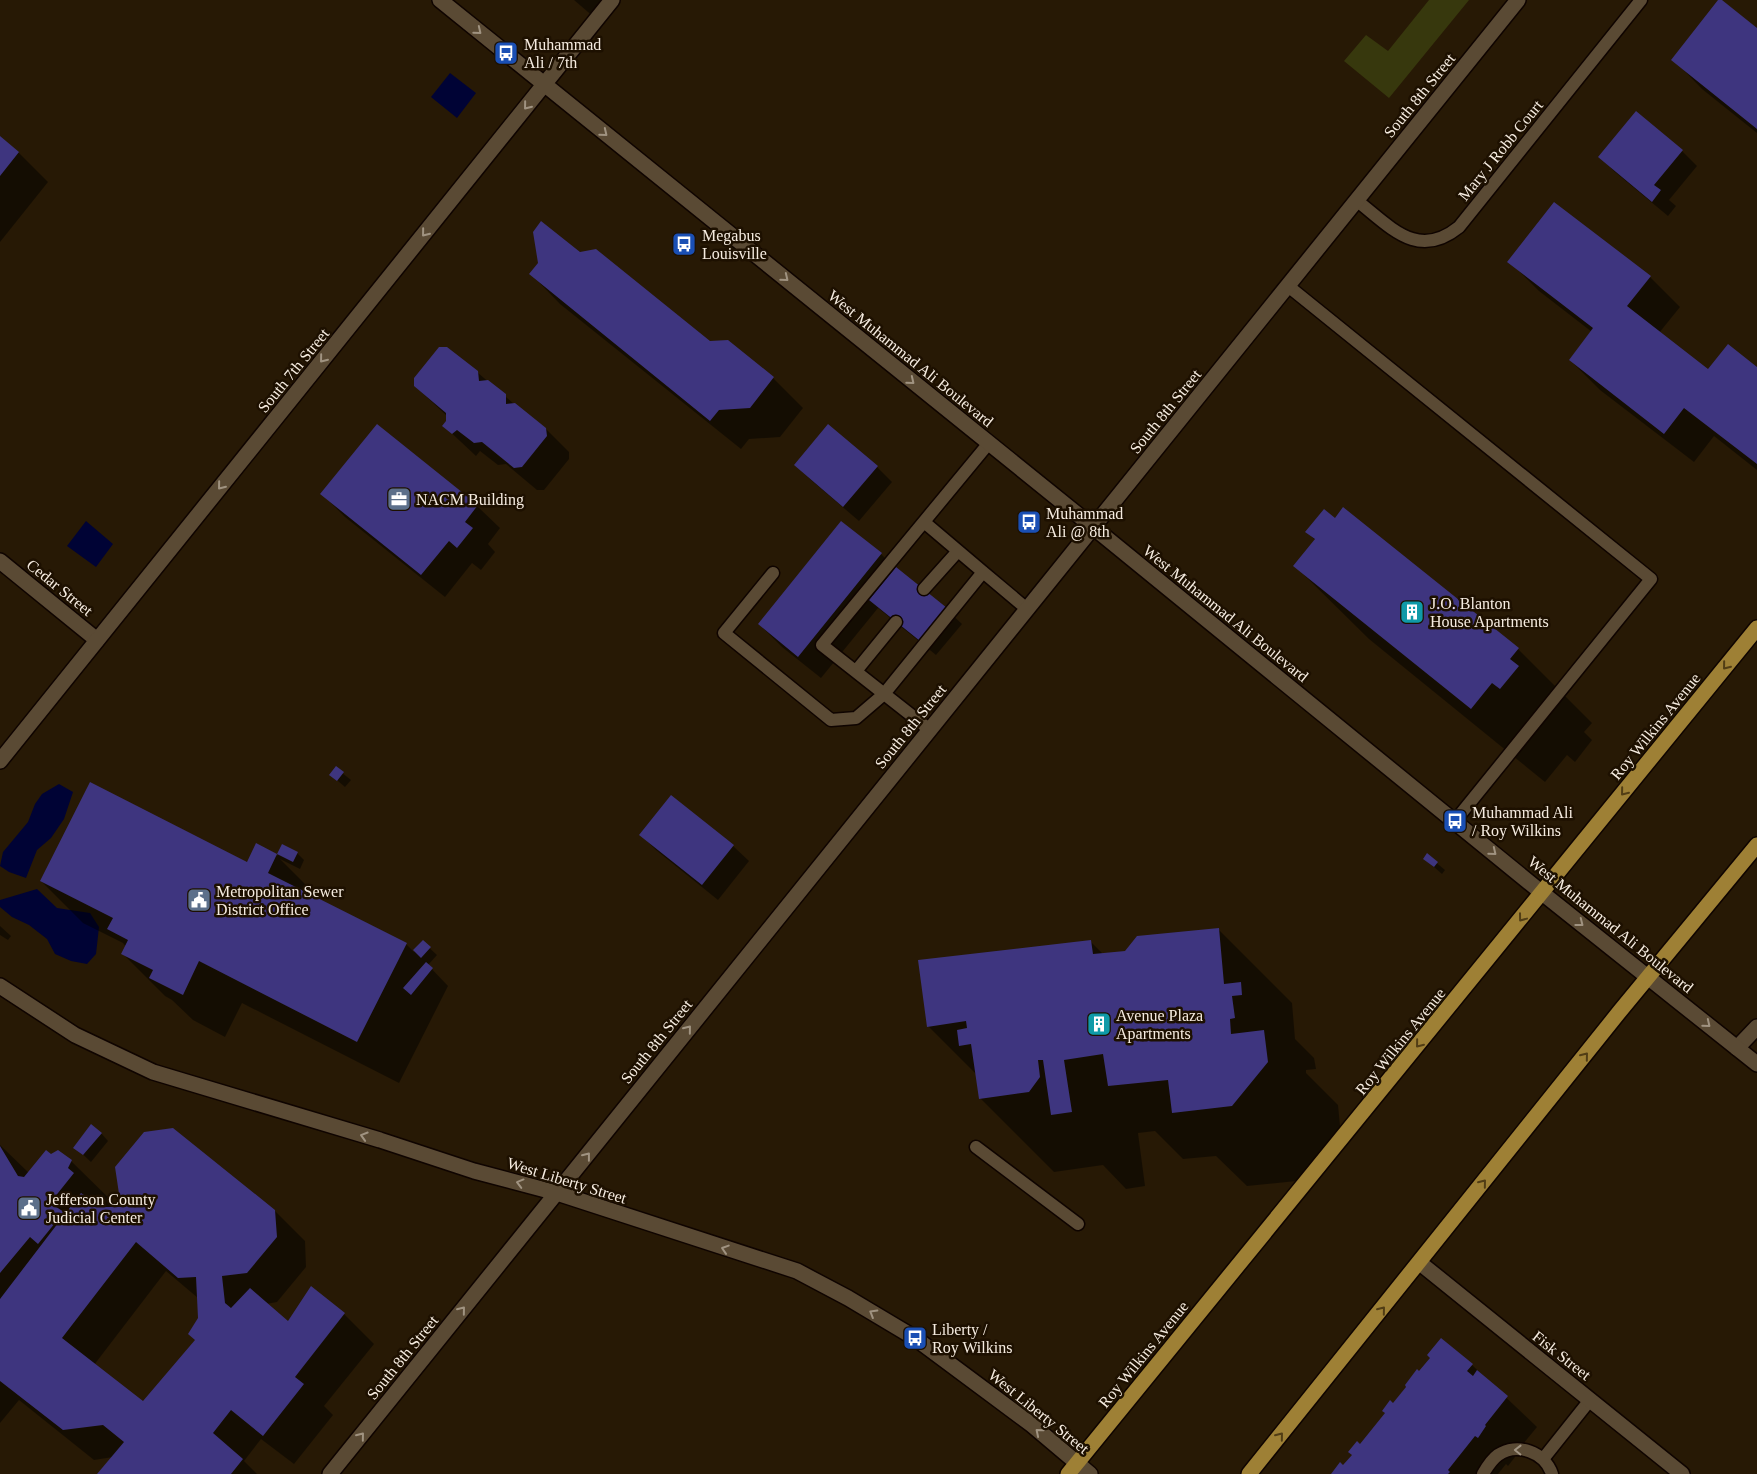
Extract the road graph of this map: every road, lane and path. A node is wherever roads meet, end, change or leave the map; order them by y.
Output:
1 (440, 0) edge
2 (612, 0) edge
3 (1518, 0) edge
4 (1641, 0) edge
5 (545, 84) junction
6 (1356, 200) junction
7 (1288, 286) junction
8 (989, 443) junction
9 (924, 522) junction
10 (1093, 527) junction
11 (958, 550) junction
12 (0, 562) edge
13 (983, 572) junction
14 (773, 573) dead end
15 (924, 589) dead end
16 (1028, 609) junction
17 (896, 622) dead end
18 (1757, 628) edge
19 (97, 640) junction
20 (856, 671) junction
21 (884, 694) junction
22 (930, 730) junction
23 (0, 761) edge
24 (1455, 822) junction
25 (1757, 845) edge
26 (1541, 892) junction
27 (1649, 978) junction
28 (0, 986) edge
29 (1757, 1027) edge
30 (1737, 1048) junction
31 (1757, 1064) edge
32 (976, 1147) dead end
33 (556, 1193) junction
34 (1078, 1224) dead end
35 (1420, 1262) junction
36 (1590, 1400) junction
37 (1543, 1459) junction
38 (1072, 1468) edge
39 (330, 1474) edge
40 (1090, 1474) edge
41 (1249, 1474) edge
42 (1484, 1474) edge
43 (1552, 1474) edge
44 (1682, 1474) edge

1 -> 5 street, West Muhammad Ali Boulevard
2 - 5 street, South 7th Street
3 - 6 street, South 8th Street
4 - 6 lane, Mary J Robb Court
5 -> 8 street, West Muhammad Ali Boulevard
5 -> 19 street, South 7th Street
6 - 7 street, South 8th Street
7 - 10 street, South 8th Street
7 - 24 lane
8 - 9 lane
8 - 10 street, West Muhammad Ali Boulevard
9 - 11 lane
9 - 20 lane
10 - 16 street, South 8th Street
10 - 24 street, West Muhammad Ali Boulevard
11 - 13 lane
11 - 15 lane
12 - 19 street, Cedar Street
13 - 16 lane
13 - 21 lane
14 - 21 lane
16 - 22 street, South 8th Street
17 - 20 lane
18 -> 26 main road, Roy Wilkins Avenue
19 - 23 street, South 7th Street
20 - 21 lane
21 - 22 lane
33 -> 22 street, South 8th Street
24 -> 26 street, West Muhammad Ali Boulevard
25 - 27 main road
26 -> 27 street, West Muhammad Ali Boulevard
26 -> 38 main road, Roy Wilkins Avenue
27 -> 30 street, West Muhammad Ali Boulevard
35 -> 27 main road
33 -> 28 street, West Liberty Street
29 - 30 street
30 - 31 street, West Muhammad Ali Boulevard
32 - 34 lane
38 -> 33 street, West Liberty Street
39 -> 33 street, South 8th Street
35 - 36 street, Fisk Street
41 -> 35 main road
36 - 37 lane
36 - 44 street, Fisk Street
37 -> 42 lane
37 - 43 lane
38 - 40 street, West Liberty Street

